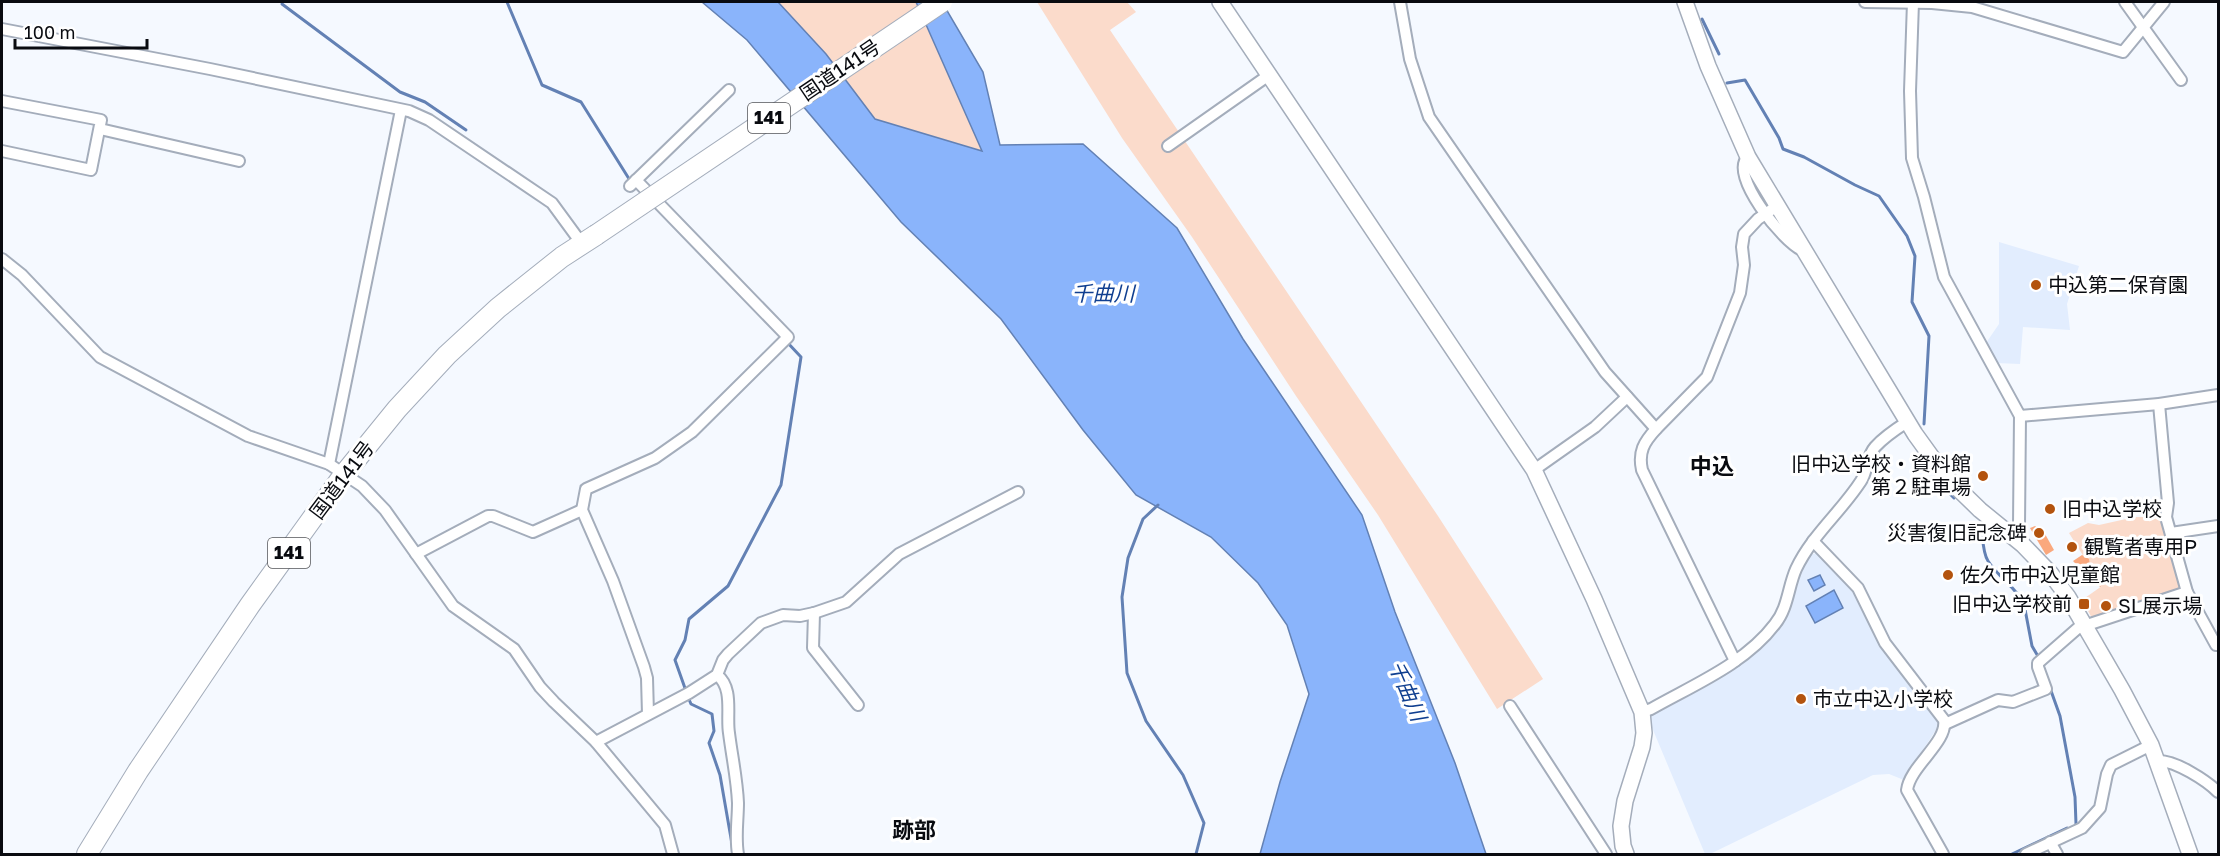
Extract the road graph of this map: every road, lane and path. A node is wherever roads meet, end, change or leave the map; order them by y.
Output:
1 (942, 2) edge
2 (1220, 2) edge
3 (1400, 2) edge
4 (1685, 2) edge
5 (1865, 2) edge
6 (1913, 2) edge
7 (2125, 2) edge
8 (2164, 2) edge
9 (2, 29) edge
10 (2143, 29) junction
11 (1269, 75) junction
12 (2181, 80) dead end
13 (729, 90) dead end
14 (2, 101) edge
15 (401, 110) junction
16 (100, 129) junction
17 (1168, 146) dead end
18 (2, 152) edge
19 (239, 161) dead end
20 (1771, 210) junction
21 (589, 239) junction
22 (2, 259) edge
23 (2218, 395) edge
24 (1627, 397) junction
25 (2159, 404) junction
26 (2020, 416) junction
27 (1907, 422) junction
28 (1656, 429) junction
29 (1534, 470) junction
30 (343, 472) junction
31 (1018, 492) dead end
32 (582, 510) junction
33 (2218, 526) edge
34 (2171, 533) junction
35 (2015, 538) junction
36 (1813, 542) junction
37 (416, 554) junction
38 (2187, 592) junction
39 (814, 613) junction
40 (2086, 626) junction
41 (2218, 645) edge
42 (1735, 661) junction
43 (717, 675) junction
44 (858, 705) dead end
45 (1510, 705) dead end
46 (1642, 712) junction
47 (648, 714) junction
48 (1945, 724) junction
49 (596, 742) junction
50 (2151, 745) junction
51 (2158, 760) junction
52 (2218, 792) edge
53 (2050, 842) junction
54 (87, 855) edge
55 (103, 855) edge
56 (673, 855) edge
57 (738, 855) edge
58 (1606, 855) edge
59 (1626, 855) edge
60 (1943, 855) edge
61 (2026, 855) edge
62 (2057, 855) edge
63 (2190, 855) edge

1 - 21 highway, 国道141号 / 141, bridge
2 - 11 main road
3 - 24 street
4 - 20 main road
5 - 6 street
6 - 10 street
6 - 26 street
7 - 10 street
8 - 10 street
9 - 15 street
10 - 12 street
11 - 17 street
11 - 29 main road
13 - 32 street
14 - 16 street
15 - 21 street
15 - 30 street
16 - 18 street
16 - 19 street
20 - 27 main road
20 - 28 street
21 - 30 highway, 国道141号 / 141
22 - 30 street
23 - 25 street
24 - 28 street
24 - 29 street
25 - 26 street
25 - 34 street
26 - 35 street
27 - 35 main road
27 - 36 street
28 - 42 street
29 - 46 main road
30 - 37 street
30 - 54 highway, 国道141号 / 141
30 - 55 highway, 国道141号 / 141
31 - 39 street
32 - 37 street
32 - 47 street
33 - 34 street
34 - 38 street
35 - 40 main road
36 - 42 street
36 - 48 street
37 - 49 street
38 - 40 street
38 - 41 street
39 - 43 street
39 - 44 street
40 - 48 street
40 - 50 main road
42 - 46 street
43 - 47 street
43 - 57 street
45 - 58 street
46 - 59 main road
47 - 49 street
48 - 60 street
49 - 56 street
50 - 51 main road
50 - 53 street
51 - 52 street
51 - 63 main road
53 - 61 street
53 - 62 street

